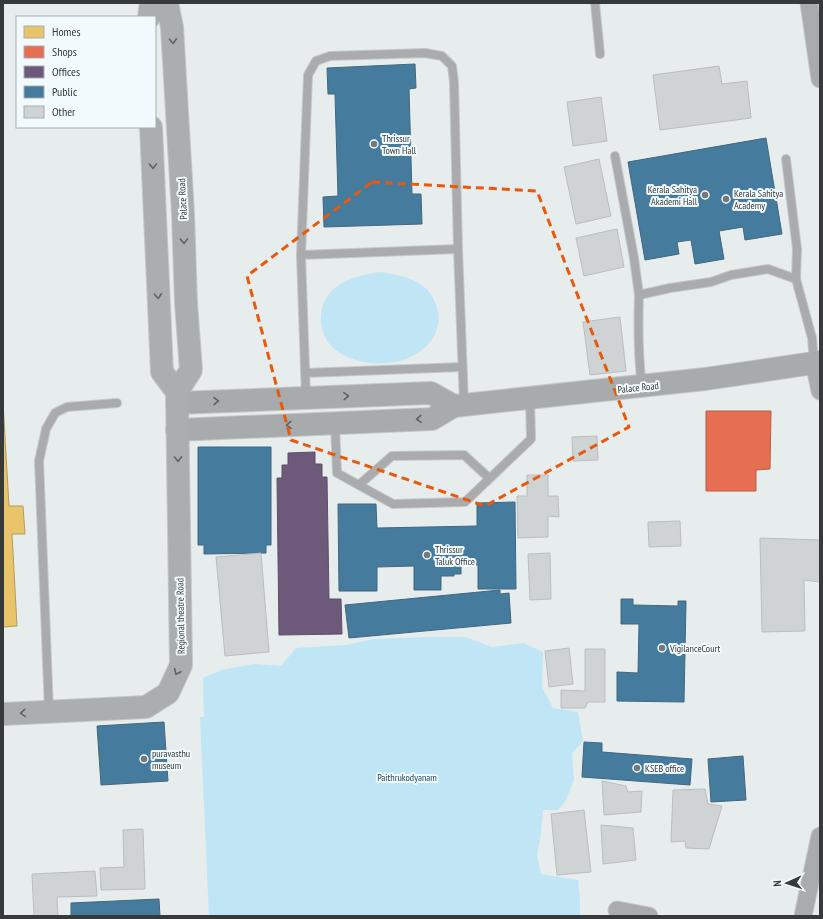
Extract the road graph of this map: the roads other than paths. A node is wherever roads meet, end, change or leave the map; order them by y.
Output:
1 (151, 3) edge
2 (167, 3) edge
3 (595, 3) edge
4 (809, 3) edge
5 (149, 16) edge
6 (600, 54) dead end
7 (820, 76) edge
8 (151, 128) edge
9 (615, 156) dead end
10 (786, 160) dead end
11 (458, 249) junction
12 (301, 255) junction
13 (796, 279) junction
14 (639, 295) junction
15 (817, 362) edge
16 (462, 367) junction
17 (305, 373) junction
18 (642, 386) junction
19 (820, 391) edge
20 (177, 397) junction
21 (530, 397) junction
22 (306, 398) junction
23 (117, 403) dead end
24 (459, 405) junction
25 (335, 423) junction
26 (177, 430) junction
27 (489, 478) junction
28 (360, 484) junction
29 (49, 712) junction
30 (3, 714) edge
31 (820, 836) edge
32 (617, 910) dead end
33 (648, 916) edge
34 (803, 916) edge

1 - 5 main road
2 -> 20 main road, Palace Road
3 - 6 lane
4 - 7 street
8 -> 20 main road
9 - 14 lane
10 - 13 lane
11 - 12 lane
11 - 12 lane
11 - 16 lane
12 - 17 lane
13 - 14 lane
13 - 15 lane
14 - 18 lane
15 - 18 main road, Palace Road
15 - 19 street
16 - 17 lane
16 - 24 lane
17 - 22 lane
18 - 21 main road, Palace Road
20 -> 22 main road
20 - 26 main road, Regional theatre Road
21 - 24 main road, Palace Road
21 - 27 lane
22 -> 24 main road
23 - 29 lane
24 -> 25 main road, Palace Road
25 -> 26 main road, Palace Road
25 - 28 lane
26 -> 29 main road, Regional theatre Road
27 - 28 lane
27 - 28 lane
29 -> 30 main road, Regional theatre Road
31 - 34 street
32 - 33 street

